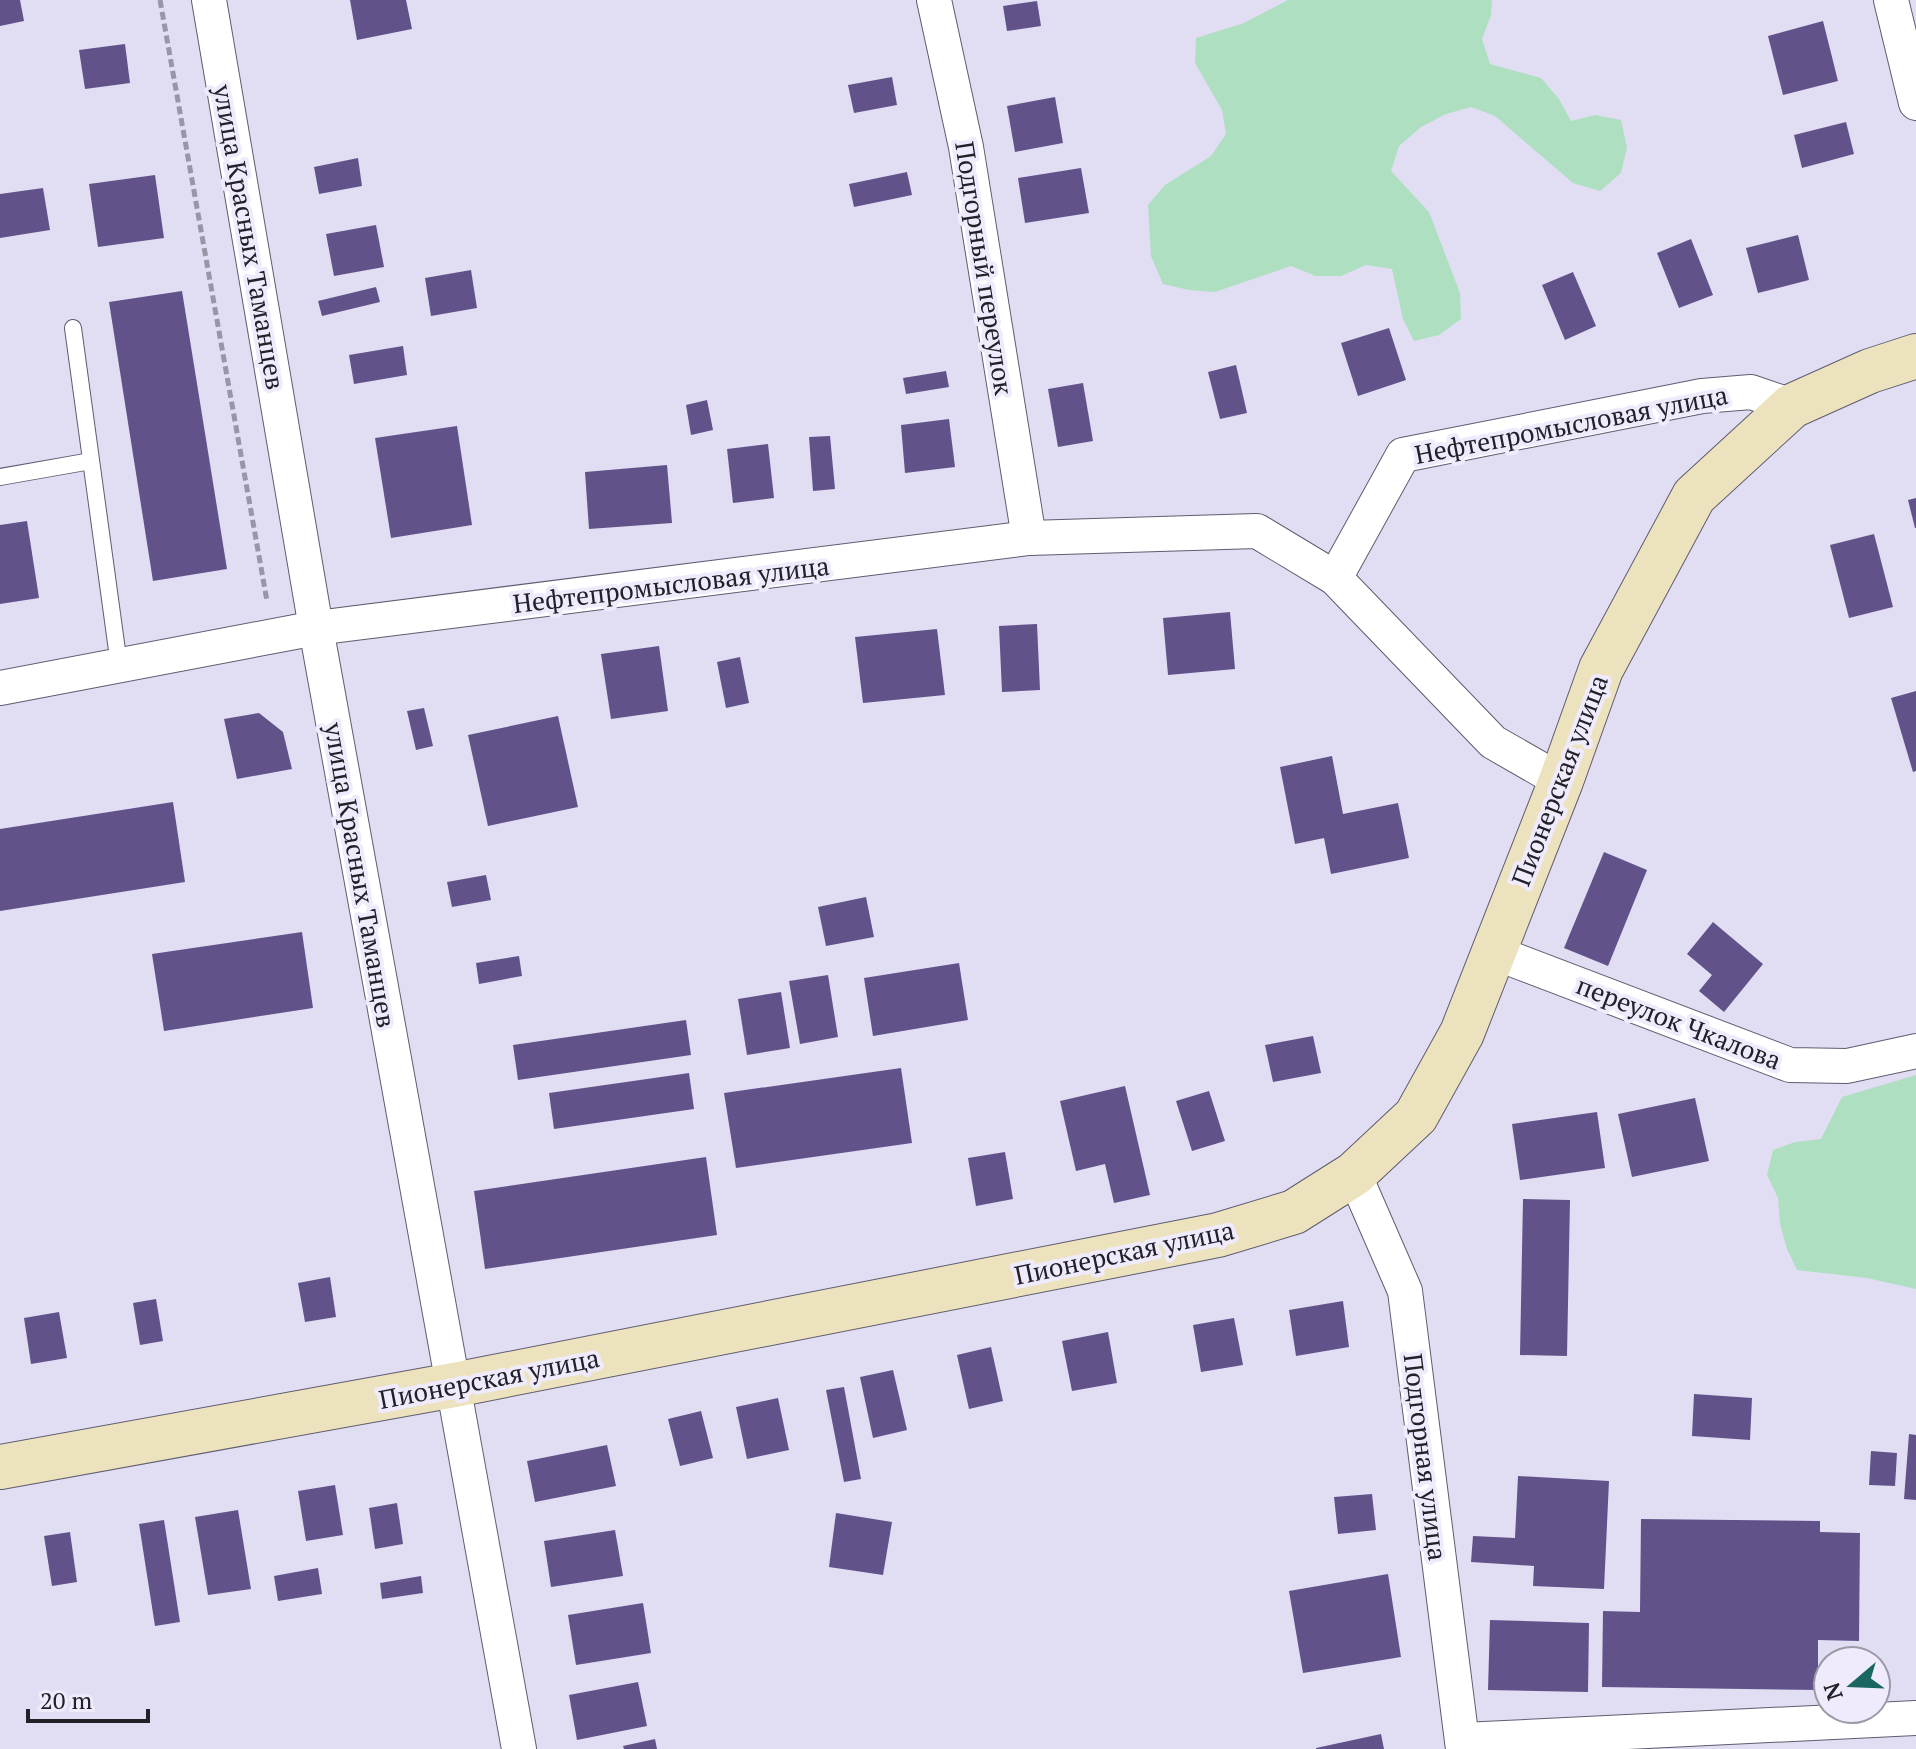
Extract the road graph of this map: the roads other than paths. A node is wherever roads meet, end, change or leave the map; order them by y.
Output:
1 (209, 0) edge
2 (934, 0) edge
3 (1891, 0) edge
4 (1916, 103) edge
5 (73, 328) dead end
6 (1916, 356) edge
7 (1792, 406) junction
8 (91, 461) junction
9 (0, 477) edge
10 (1029, 538) junction
11 (1335, 578) junction
12 (316, 628) junction
13 (119, 665) junction
14 (0, 688) edge
15 (1561, 781) junction
16 (1493, 952) junction
17 (1916, 1051) edge
18 (1354, 1174) junction
19 (454, 1385) junction
20 (0, 1467) edge
21 (1916, 1718) edge
22 (1462, 1744) edge
23 (519, 1749) edge

1 - 12 street, улица Красных Таманцев
2 - 10 street, Подгорный переулок
3 - 4 street
5 - 8 lane
6 - 7 main road
7 - 11 street, Нефтепромысловая улица
7 - 15 main road, Пионерская улица
8 - 9 lane
8 - 13 lane
10 - 11 street, Нефтепромысловая улица
10 - 12 street, Нефтепромысловая улица
11 - 15 street, Нефтепромысловая улица
12 - 13 street, Нефтепромысловая улица
12 - 19 street, улица Красных Таманцев
13 - 14 street, Нефтепромысловая улица
15 - 16 main road, Пионерская улица
16 - 17 street, переулок Чкалова
16 - 18 main road, Пионерская улица
18 - 19 main road, Пионерская улица
18 - 22 street, Подгорная улица
19 - 20 main road, Пионерская улица
19 - 23 street, улица Красных Таманцев
21 - 22 street

